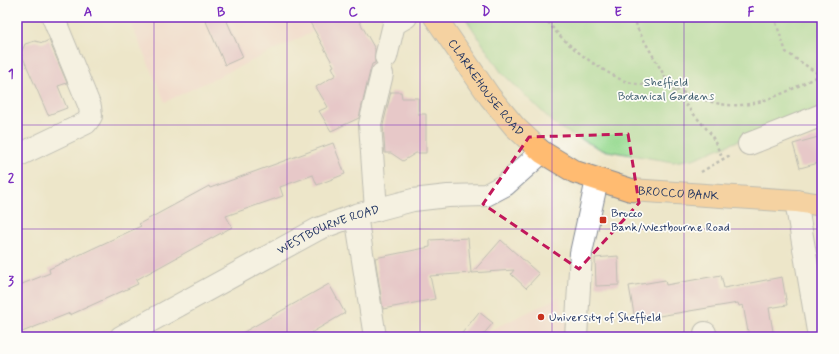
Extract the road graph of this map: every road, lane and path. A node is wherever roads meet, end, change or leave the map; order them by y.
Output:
1 (53, 17) edge
2 (406, 17) edge
3 (435, 17) edge
4 (545, 17) edge
5 (635, 17) edge
6 (774, 17) edge
7 (821, 75) edge
8 (672, 89) junction
9 (822, 115) edge
10 (749, 144) joint
11 (542, 152) junction
12 (17, 156) edge
13 (723, 159) junction
14 (700, 172) dead end
15 (598, 180) junction
16 (796, 201) junction
17 (822, 205) edge
18 (366, 212) junction
19 (121, 337) edge
20 (375, 337) edge
21 (576, 337) edge
22 (819, 337) edge

1 - 12 street
2 - 18 street
3 - 11 main road, CLARKEHOUSE ROAD
4 - 8 path
5 - 8 path
6 - 7 path
7 - 8 path
8 - 13 path
9 - 10 street
10 - 13 path
11 - 15 main road, BROCCO BANK
11 - 18 street, WESTBOURNE ROAD
13 - 14 path
15 - 16 main road, BROCCO BANK
15 - 21 street
16 - 17 main road, BROCCO BANK
16 - 22 street
18 - 19 street, WESTBOURNE ROAD
18 - 20 street

